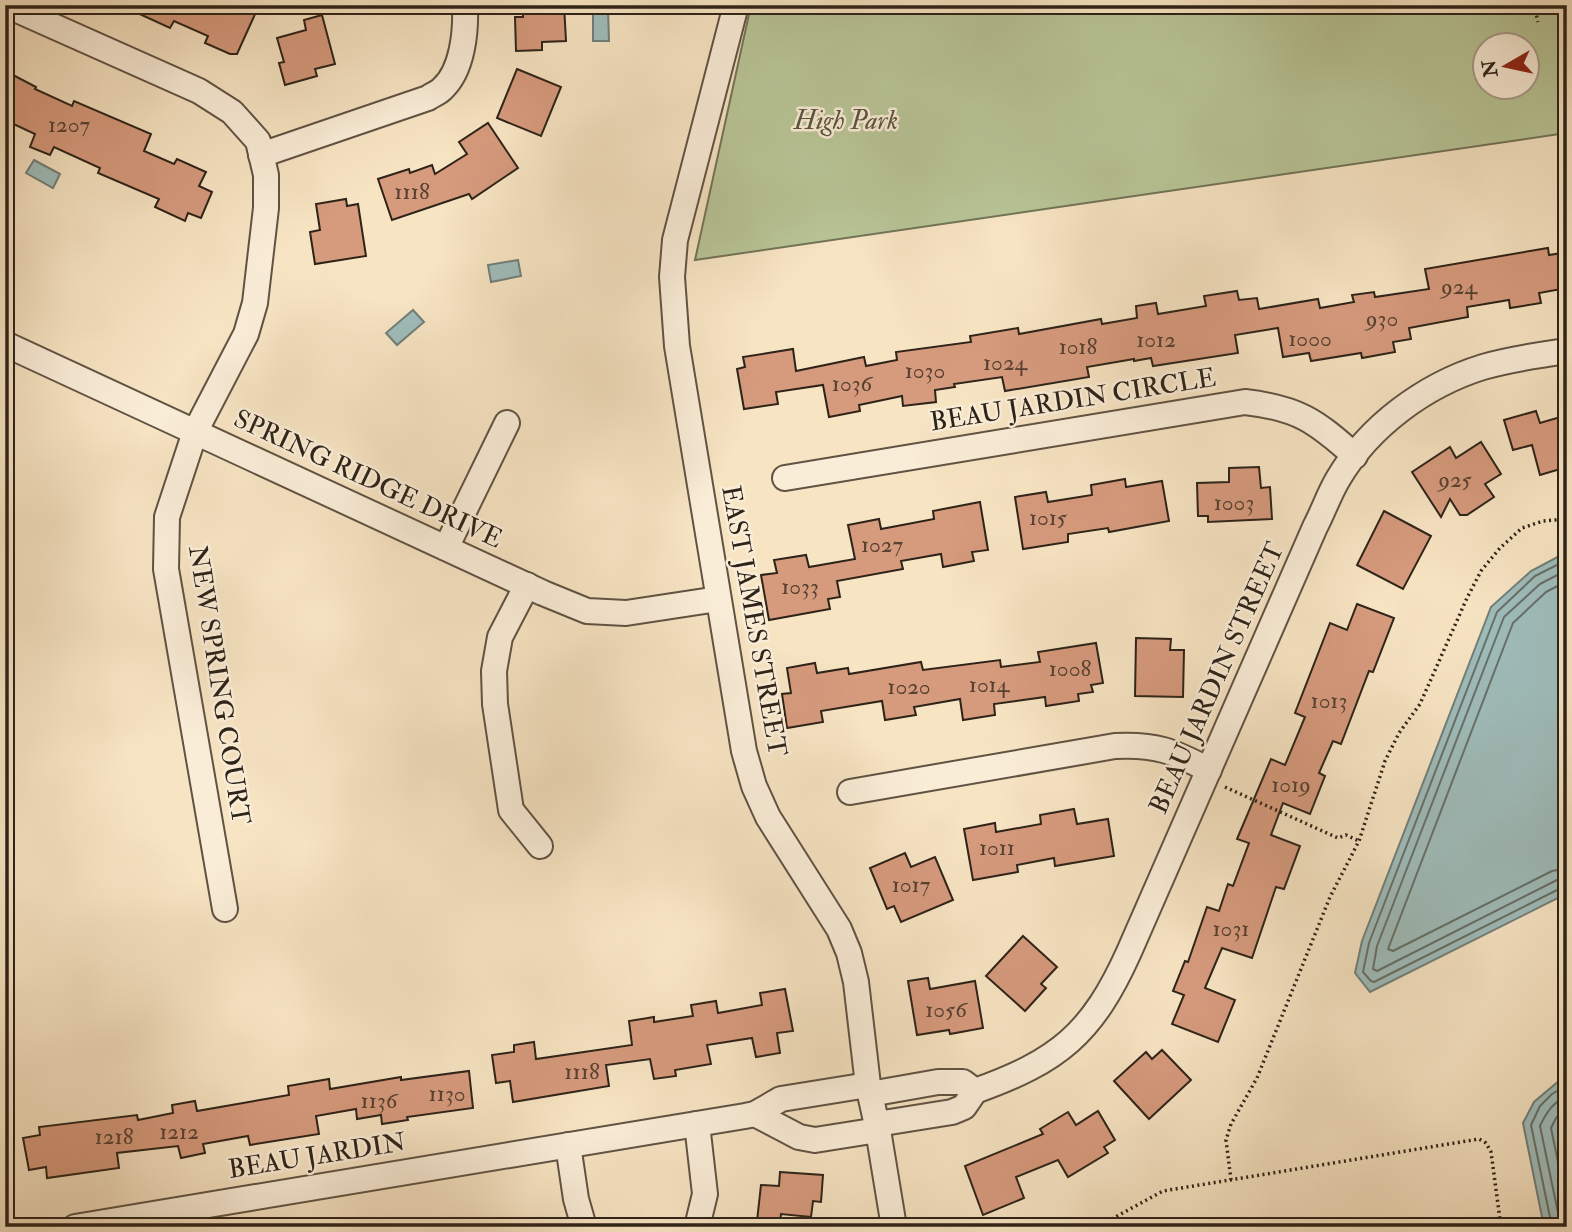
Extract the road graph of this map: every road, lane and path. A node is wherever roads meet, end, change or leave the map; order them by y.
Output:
1 (6, 5) edge
2 (465, 5) edge
3 (736, 5) edge
4 (1534, 5) edge
5 (1538, 22) dead end
6 (261, 155) junction
7 (5, 344) edge
8 (1567, 351) edge
9 (507, 423) dead end
10 (195, 432) junction
11 (1355, 456) junction
12 (785, 478) dead end
13 (1567, 519) edge
14 (446, 548) junction
15 (527, 585) junction
16 (718, 599) junction
17 (1214, 777) junction
18 (850, 792) dead end
19 (1359, 841) junction
20 (540, 846) dead end
21 (225, 909) dead end
22 (869, 1090) junction
23 (975, 1091) junction
24 (755, 1114) junction
25 (696, 1124) junction
26 (877, 1127) junction
27 (568, 1145) junction
28 (1231, 1180) junction
29 (75, 1227) edge
30 (584, 1227) edge
31 (697, 1227) edge
32 (894, 1227) edge
33 (1097, 1227) edge
34 (1501, 1227) edge

1 - 6 street, NEW SPRING COURT
2 - 6 street
3 - 16 street, EAST JAMES STREET
4 - 5 path
6 - 10 street, NEW SPRING COURT
7 - 10 street, SPRING RIDGE DRIVE
8 - 11 street, BEAU JARDIN STREET
9 - 14 street
10 - 14 street, SPRING RIDGE DRIVE
10 - 21 street, NEW SPRING COURT
11 - 12 street, BEAU JARDIN CIRCLE
11 - 17 street, BEAU JARDIN STREET
13 - 19 path
14 - 15 street, SPRING RIDGE DRIVE
15 - 16 street, SPRING RIDGE DRIVE
15 - 20 street
16 - 22 street, EAST JAMES STREET
17 - 18 street
17 - 19 path
17 - 23 street, BEAU JARDIN STREET
19 - 28 path
22 - 23 street, BEAU JARDIN
22 - 24 street, BEAU JARDIN
22 - 26 street, EAST JAMES STREET
23 - 26 street
24 - 25 street, BEAU JARDIN
24 - 26 street
25 - 27 street, BEAU JARDIN
25 - 31 street
26 - 32 street, EAST JAMES STREET
27 - 29 street, BEAU JARDIN
27 - 30 street
28 - 33 path
28 - 34 path

